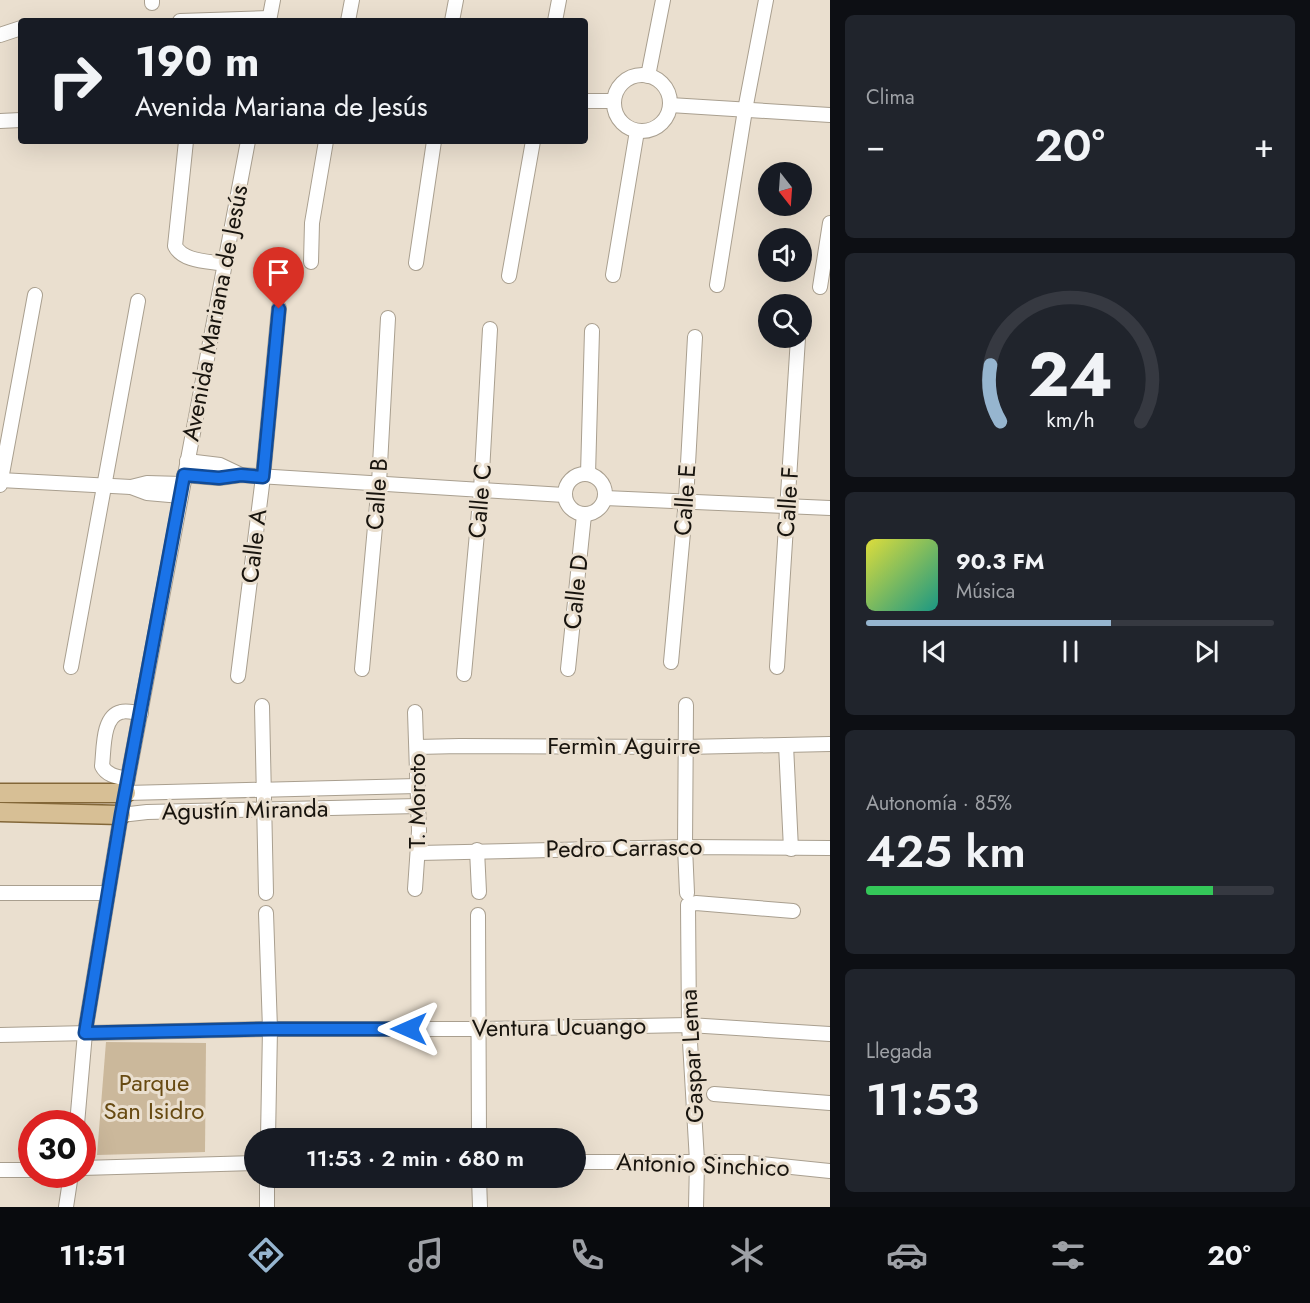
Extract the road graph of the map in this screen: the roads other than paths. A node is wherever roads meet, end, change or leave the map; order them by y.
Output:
1 (273, 0) edge
2 (352, 0) edge
3 (456, 0) edge
4 (558, 0) edge
5 (663, 0) edge
6 (766, 0) edge
7 (269, 18) edge
8 (349, 18) edge
9 (453, 18) edge
10 (555, 18) edge
11 (18, 29) edge
12 (0, 35) edge
13 (648, 76) junction
14 (588, 101) edge
15 (614, 101) junction
16 (670, 105) junction
17 (745, 110) junction
18 (830, 115) edge
19 (18, 120) edge
20 (0, 121) edge
21 (637, 131) junction
22 (186, 144) edge
23 (247, 144) edge
24 (325, 144) edge
25 (434, 144) edge
26 (531, 144) edge
27 (830, 223) edge
28 (311, 262) dead end
29 (416, 263) dead end
30 (225, 264) junction
31 (614, 275) dead end
32 (509, 276) dead end
33 (717, 285) dead end
34 (820, 286) dead end
35 (35, 295) dead end
36 (138, 301) dead end
37 (279, 309) dead end
38 (388, 318) dead end
39 (490, 329) dead end
40 (592, 331) dead end
41 (695, 336) dead end
42 (797, 348) edge
43 (588, 474) junction
44 (263, 477) junction
45 (184, 479) junction
46 (0, 482) edge
47 (379, 483) junction
48 (105, 485) junction
49 (481, 490) junction
50 (564, 495) junction
51 (605, 498) junction
52 (686, 500) junction
53 (787, 505) junction
54 (830, 508) edge
55 (584, 515) junction
56 (671, 662) dead end
57 (71, 667) dead end
58 (777, 667) dead end
59 (362, 669) dead end
60 (568, 669) dead end
61 (464, 674) dead end
62 (238, 676) dead end
63 (686, 705) dead end
64 (262, 706) dead end
65 (415, 712) dead end
66 (141, 713) junction
67 (830, 744) edge
68 (786, 745) junction
69 (417, 747) junction
70 (685, 747) junction
71 (127, 786) junction
72 (417, 786) junction
73 (264, 790) junction
74 (0, 793) edge
75 (418, 806) junction
76 (265, 810) junction
77 (0, 812) edge
78 (121, 815) junction
79 (685, 847) junction
80 (830, 848) edge
81 (791, 849) junction
82 (477, 850) junction
83 (419, 853) junction
84 (415, 890) dead end
85 (479, 892) dead end
86 (0, 893) edge
87 (108, 893) junction
88 (266, 893) dead end
89 (687, 899) junction
90 (793, 911) dead end
91 (266, 913) dead end
92 (478, 915) dead end
93 (689, 1025) junction
94 (270, 1029) junction
95 (479, 1029) junction
96 (85, 1033) junction
97 (830, 1034) edge
98 (0, 1035) edge
99 (714, 1094) dead end
100 (830, 1103) edge
101 (78, 1110) edge
102 (268, 1128) edge
103 (479, 1128) edge
104 (697, 1161) junction
105 (586, 1162) edge
106 (244, 1163) edge
107 (96, 1168) edge
108 (0, 1170) edge
109 (18, 1170) edge
110 (830, 1171) edge
111 (69, 1188) edge
112 (267, 1188) edge
113 (479, 1188) edge
114 (66, 1207) edge
115 (267, 1207) edge
116 (480, 1207) edge
117 (696, 1207) edge

1 - 7 street
2 - 8 street
3 - 9 street
4 - 10 street
5 - 13 street
6 - 17 street
11 - 12 street
13 - 15 street
13 - 16 street
14 - 15 street
15 - 21 street
16 - 17 street
16 - 21 street
17 - 18 street
17 - 33 street
19 - 20 street
21 - 31 street
22 - 30 street
23 - 30 street, Avenida Mariana de Jesús
24 - 28 street
25 - 29 street
26 - 32 street
27 - 34 street
30 - 45 street, Avenida Mariana de Jesús
35 - 46 street
36 - 48 street
37 - 44 street, Calle A
38 - 47 street, Calle B
39 - 49 street, Calle C
40 - 43 street
41 - 52 street, Calle E
42 - 53 street, Calle F
43 - 50 street
43 - 51 street
44 - 45 street
44 - 47 street
44 - 62 street, Calle A
45 - 48 street
45 - 66 street, Avenida Mariana de Jesús
46 - 48 street
47 - 49 street
47 - 59 street, Calle B
48 - 57 street
49 - 50 street
49 - 61 street, Calle C
50 - 55 street
51 - 52 street
51 - 55 street
52 - 53 street
52 - 56 street, Calle E
53 - 54 street
53 - 58 street, Calle F
55 - 60 street, Calle D
63 - 70 street, Gaspar Lema
64 - 73 street
65 - 69 street, T. Moroto
66 - 71 street, Avenida Mariana de Jesús
66 - 71 street
67 - 68 street, Fermìn Aguirre
68 - 70 street, Fermìn Aguirre
68 - 81 street
69 - 70 street, Fermìn Aguirre
69 - 72 street, T. Moroto
70 - 79 street, Gaspar Lema
71 - 73 street, Agustín Miranda
71 - 74 main road, Agustín Miranda
71 - 78 street, Avenida Mariana de Jesús
72 - 73 street, Agustín Miranda
72 - 75 street, T. Moroto
73 - 76 street
75 - 76 street, Agustín Miranda
75 - 83 street, T. Moroto
76 - 78 street, Agustín Miranda
76 - 88 street
77 - 78 main road, Agustín Miranda
78 - 87 street, Avenida Mariana de Jesús
79 - 81 street, Pedro Carrasco
79 - 82 street, Pedro Carrasco
79 - 89 street, Gaspar Lema
80 - 81 street, Pedro Carrasco
82 - 83 street, Pedro Carrasco
82 - 85 street
83 - 84 street, T. Moroto
86 - 87 street
87 - 96 street, Avenida Mariana de Jesús
89 - 90 street
89 - 93 street, Gaspar Lema
91 - 94 street
92 - 95 street
93 - 95 street, Ventura Ucuango
93 - 97 street, Ventura Ucuango
93 - 104 street, Gaspar Lema
94 - 95 street, Ventura Ucuango
94 - 96 street, Ventura Ucuango
94 - 102 street
95 - 103 street
96 - 98 street, Ventura Ucuango
96 - 101 street, Avenida Mariana de Jesús
99 - 100 street
104 - 105 street, Antonio Sinchico
104 - 110 street, Antonio Sinchico
104 - 117 street, Gaspar Lema
106 - 107 street
108 - 109 street
111 - 114 street
112 - 115 street
113 - 116 street

